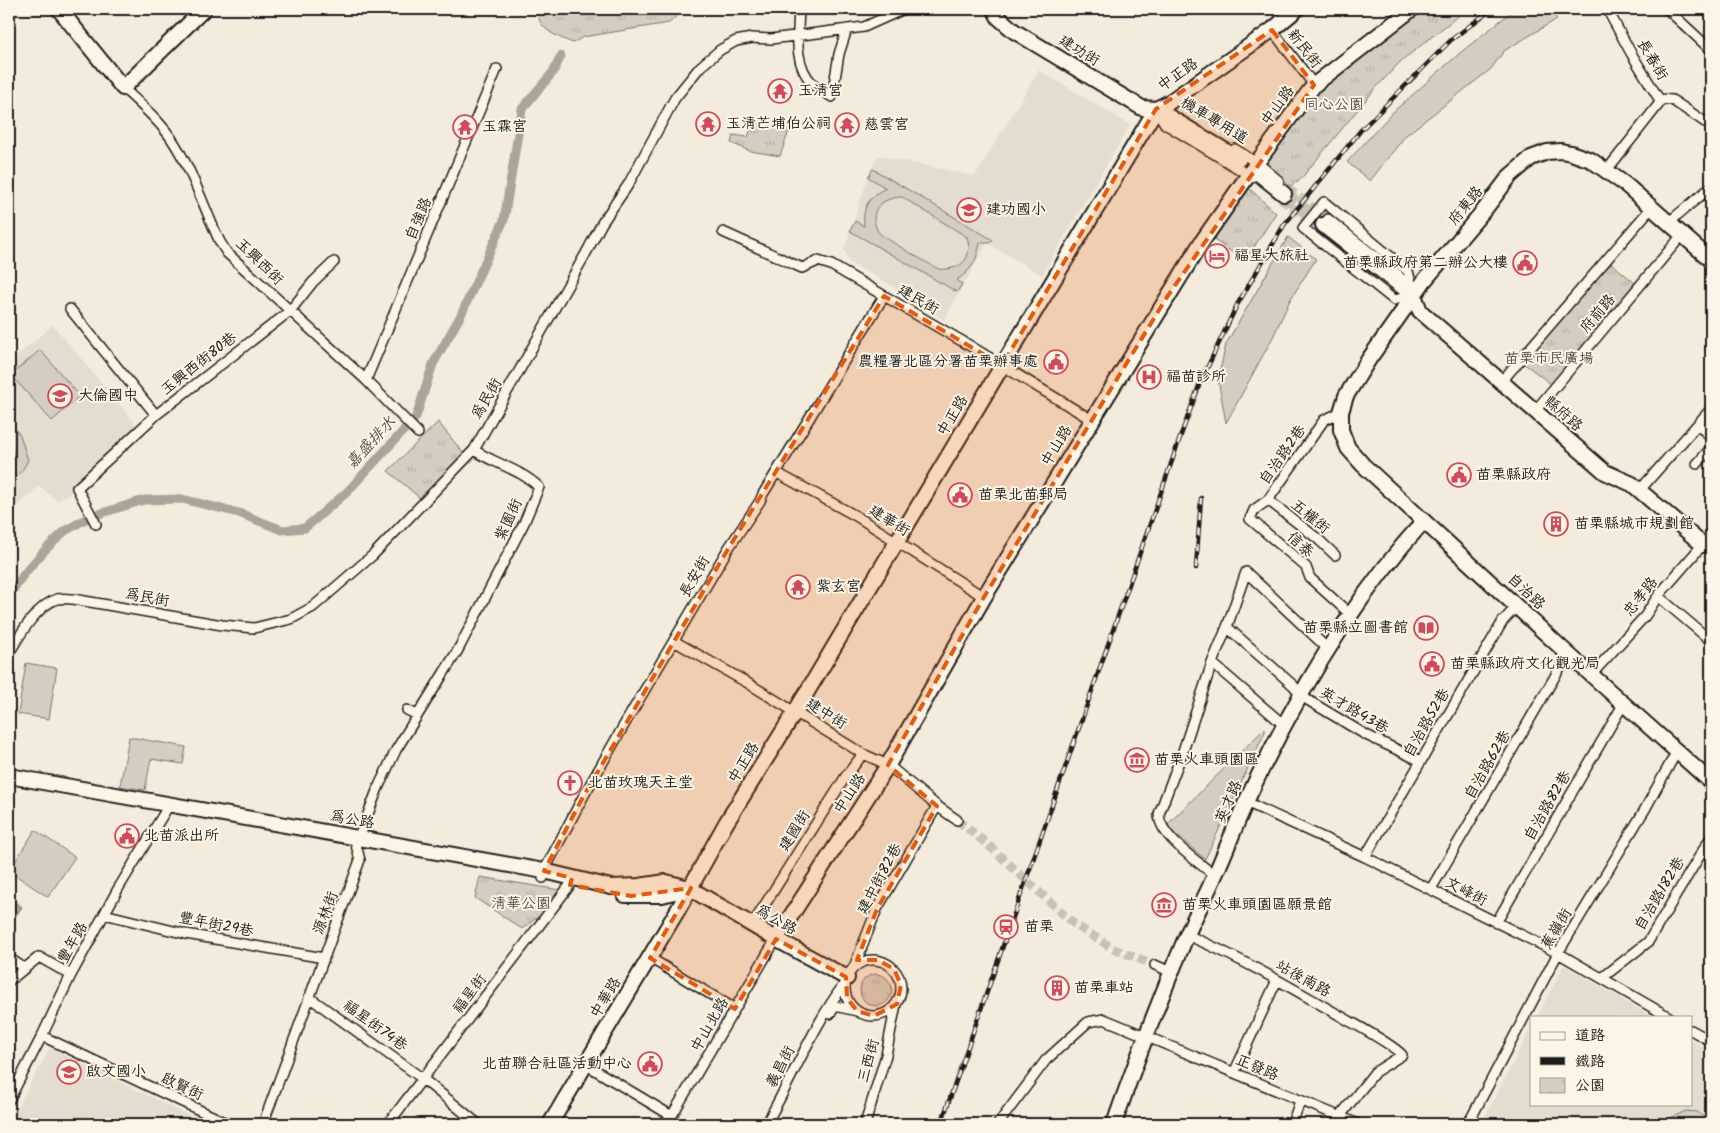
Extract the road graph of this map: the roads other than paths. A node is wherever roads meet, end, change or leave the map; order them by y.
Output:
1 (59, 9) edge
2 (204, 9) edge
3 (799, 9) edge
4 (904, 9) edge
5 (994, 9) edge
6 (1297, 9) edge
7 (1412, 9) edge
8 (1607, 9) edge
9 (1667, 9) edge
10 (847, 29) junction
11 (1272, 30) junction
12 (798, 35) junction
13 (1711, 50) edge
14 (497, 69) dead end
15 (1314, 84) junction
16 (123, 88) junction
17 (1659, 99) junction
18 (1156, 109) junction
19 (1711, 126) edge
20 (1239, 160) dead end
21 (1254, 170) junction
22 (1607, 170) junction
23 (1711, 187) edge
24 (1284, 194) tunnel mouth
25 (1652, 207) junction
26 (1669, 222) junction
27 (1323, 224) tunnel mouth
28 (723, 232) dead end
29 (1683, 234) junction
30 (1711, 260) edge
31 (334, 262) dead end
32 (1414, 294) junction
33 (884, 296) junction
34 (70, 309) dead end
35 (290, 310) junction
36 (1002, 365) junction
37 (366, 380) junction
38 (1501, 382) junction
39 (1711, 409) edge
40 (1535, 411) junction
41 (1341, 412) junction
42 (156, 415) junction
43 (1092, 420) junction
44 (1698, 425) junction
45 (418, 433) dead end
46 (1711, 437) edge
47 (1711, 448) edge
48 (474, 450) junction
49 (1697, 464) dead end
50 (777, 473) junction
51 (1639, 490) junction
52 (1268, 500) junction
53 (1250, 519) joint
54 (1424, 521) junction
55 (96, 524) dead end
56 (1707, 540) edge
57 (896, 541) junction
58 (1335, 556) dead end
59 (1658, 596) junction
60 (984, 597) junction
61 (1516, 606) junction
62 (1351, 615) junction
63 (1227, 627) junction
64 (468, 631) joint
65 (674, 641) junction
66 (1711, 641) edge
67 (1328, 648) junction
68 (9, 653) edge
69 (1568, 654) junction
70 (1212, 663) junction
71 (1591, 675) junction
72 (1301, 696) junction
73 (1624, 703) junction
74 (407, 710) dead end
75 (795, 712) junction
76 (417, 715) junction
77 (1284, 725) junction
78 (1677, 751) junction
79 (863, 754) junction
80 (1421, 761) junction
81 (888, 765) junction
82 (9, 776) edge
83 (1711, 782) edge
84 (9, 784) edge
85 (112, 796) junction
86 (1246, 802) junction
87 (937, 806) junction
88 (166, 807) junction
89 (957, 820) tunnel mouth
90 (1711, 837) edge
91 (358, 841) junction
92 (1365, 857) junction
93 (544, 874) junction
94 (1215, 876) junction
95 (571, 882) junction
96 (689, 888) junction
97 (1431, 889) junction
98 (104, 914) junction
99 (1496, 922) junction
100 (752, 925) junction
101 (1187, 935) junction
102 (776, 939) junction
103 (1558, 953) junction
104 (9, 958) edge
105 (324, 958) junction
106 (650, 958) junction
107 (1155, 965) tunnel mouth
108 (25, 969) junction
109 (1171, 972) junction
110 (71, 975) junction
111 (849, 976) junction
112 (1602, 978) junction
113 (1276, 980) junction
114 (9, 981) edge
115 (309, 996) junction
116 (896, 1004) junction
117 (735, 1009) junction
118 (857, 1011) junction
119 (1666, 1016) edge
120 (820, 1022) junction
121 (1692, 1031) edge
122 (42, 1036) junction
123 (1146, 1037) junction
124 (1711, 1041) edge
125 (586, 1064) junction
126 (1234, 1073) junction
127 (423, 1079) junction
128 (9, 1100) edge
129 (1300, 1101) junction
130 (1340, 1116) junction
131 (669, 1120) edge
132 (229, 1124) edge
133 (263, 1124) edge
134 (388, 1124) edge
135 (478, 1124) edge
136 (550, 1124) edge
137 (766, 1124) edge
138 (865, 1124) edge
139 (998, 1124) edge
140 (1114, 1124) edge
141 (1292, 1124) edge
142 (1358, 1124) edge
143 (1468, 1124) edge

1 - 16 street
2 - 16 street
3 - 12 street
4 - 10 street, 為民街
5 - 18 street, 建功街
6 - 11 street, 中正路
7 - 15 street, 中山路
8 - 17 street, 長春街
9 - 13 street
10 - 12 street, 為民街
10 - 12 street
11 - 15 street, 新民街
11 - 18 street, 中正路
12 - 48 street, 為民街
14 - 37 street, 自強路
15 - 21 street, 中山路
16 - 35 street, 玉興西街
17 - 19 street, 長春街
17 - 22 street, 長春街
18 - 20 street, 建功街
18 - 21 street, 機車專用道
18 - 21 street
18 - 36 street, 中正路
21 - 24 street
21 - 43 street, 中山路
22 - 25 street, 府東路
22 - 32 street, 府東路
23 - 26 street
25 - 26 street, 府東路
25 - 38 street, 府前路
26 - 29 street, 府東路
27 - 32 street
28 - 33 street, 建民街
29 - 30 street, 府東路
29 - 40 street, 府前路
31 - 35 street, 玉興西街80巷
32 - 32 street
32 - 38 street, 縣府路
32 - 41 street, 府東路
33 - 36 street, 建民街
33 - 50 street, 長安街
34 - 42 street
35 - 37 street, 玉興西街
35 - 42 street, 玉興西街80巷
36 - 43 street, 建民街
36 - 57 street, 中正路
37 - 45 street, 玉興西街
38 - 40 street, 縣府路
39 - 44 street
40 - 51 street, 縣府路
41 - 52 street, 自治路2巷
41 - 54 street, 自治路
42 - 55 street, 玉興西街80巷
43 - 60 street, 中山路
44 - 46 street
44 - 51 street
47 - 49 street
48 - 64 street, 紫園街
48 - 68 street, 為民街
50 - 57 street, 建華街
50 - 65 street, 長安街
51 - 56 street, 縣府路
52 - 53 street, 自治路2巷
52 - 58 street, 五權街
53 - 62 street, 信泰
54 - 61 street, 自治路
54 - 62 street, 英才路
56 - 59 street, 忠孝路
57 - 60 street, 建華街
57 - 75 street, 中正路
59 - 66 street
59 - 71 street, 忠孝路
60 - 81 street, 中山路
61 - 69 street, 自治路
61 - 80 street, 自治路52巷
62 - 67 street, 英才路
63 - 67 street
63 - 70 street
63 - 72 street
64 - 76 street, 源林街
65 - 75 street, 建中街
65 - 93 street, 長安街
67 - 72 street, 英才路
69 - 71 street, 自治路
69 - 97 street, 自治路62巷
70 - 77 street
70 - 94 street
71 - 73 street, 自治路
72 - 77 street, 英才路
72 - 80 street, 英才路43巷
73 - 78 street, 自治路
73 - 99 street, 自治路82巷
74 - 76 street
75 - 79 street, 建中街
75 - 96 street, 中正路
76 - 91 street, 源林街
77 - 86 street, 英才路
78 - 83 street, 自治路
78 - 103 street, 蕉嶺街
79 - 81 street, 建中街
79 - 100 street, 建國街
80 - 92 street, 自治路52巷
81 - 87 street, 建中街
81 - 102 street, 中山路
82 - 85 street, 為公路
84 - 85 street, 為公路
85 - 88 street, 為公路
86 - 92 street, 文峰街
86 - 94 street, 英才路
87 - 89 street, 建中街
87 - 111 street, 建中街82巷
88 - 91 street, 為公路
88 - 98 street, 豐年路
90 - 112 street, 自治路182巷
91 - 93 street, 為公路
91 - 105 street, 源林街
92 - 97 street, 文峰街
93 - 95 street, 為公路
94 - 101 street, 英才路
95 - 96 street, 為公路
95 - 127 street, 福星街
96 - 100 street, 為公路
96 - 106 street, 中華路
97 - 99 street, 文峰街
98 - 105 street, 豐年街29巷
98 - 110 street, 豐年路
99 - 103 street, 文峰街
100 - 102 street, 為公路
101 - 109 street, 英才路
101 - 113 street, 站後南路
102 - 111 street, 為公路
102 - 117 street, 中山北路
103 - 112 street, 文峰街
103 - 143 street, 蕉嶺街
104 - 108 street
105 - 115 street, 源林街
106 - 117 street
106 - 125 street, 中華路
107 - 109 street
108 - 110 street
108 - 114 street
109 - 123 street, 英才路
110 - 122 street, 豐年路
111 - 116 street
111 - 118 street
111 - 120 street, 建中街82巷
112 - 119 street, 文峰街
113 - 126 street
113 - 130 street, 站後南路
115 - 127 street, 福星街74巷
115 - 133 street, 源林街
116 - 118 street
116 - 138 street, 三西街
117 - 131 street, 中山北路
118 - 120 street
120 - 137 street, 義昌街
121 - 124 street
122 - 128 street, 豐年路
122 - 132 street, 啟賢街
123 - 126 street, 正發路
123 - 139 street, 正發路
123 - 140 street, 英才路
125 - 131 street
125 - 136 street, 中華路
126 - 129 street, 正發路
127 - 134 street, 福星街
127 - 135 street, 福星街74巷
129 - 130 street, 正發路
129 - 141 street
130 - 142 street, 正發路

